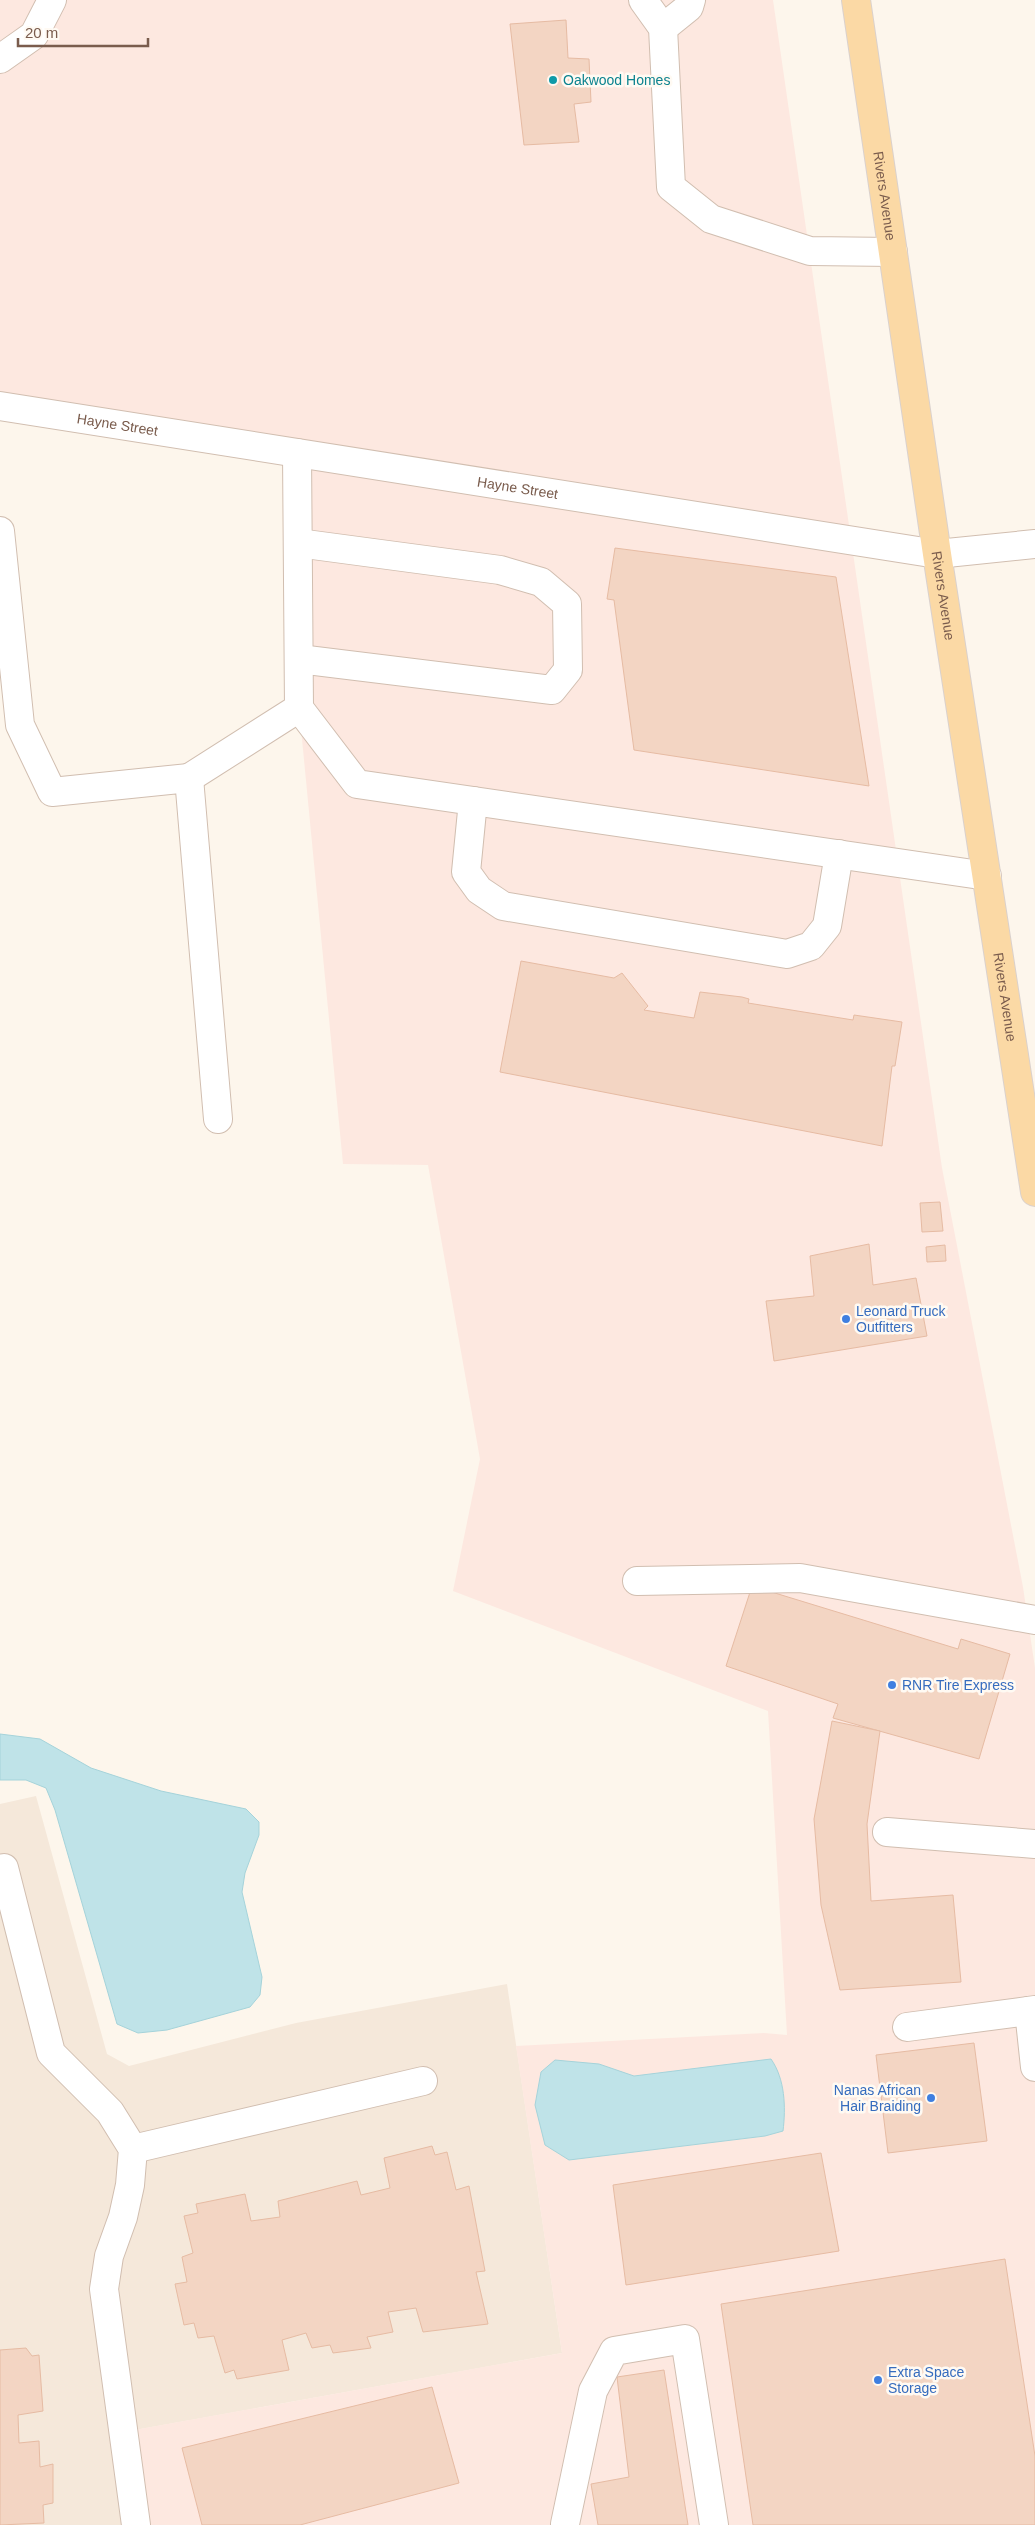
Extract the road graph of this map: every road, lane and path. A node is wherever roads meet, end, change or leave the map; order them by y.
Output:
1 (52, 0) edge
2 (643, 0) edge
3 (691, 0) edge
4 (856, 0) edge
5 (663, 28) junction
6 (0, 59) edge
7 (893, 252) junction
8 (0, 406) edge
9 (297, 453) junction
10 (0, 531) edge
11 (298, 543) junction
12 (1035, 544) edge
13 (937, 554) junction
14 (299, 659) junction
15 (299, 708) junction
16 (189, 778) junction
17 (473, 801) junction
18 (839, 854) junction
19 (986, 876) junction
20 (218, 1119) dead end
21 (1035, 1192) edge
22 (637, 1581) dead end
23 (1035, 1620) edge
24 (887, 1832) dead end
25 (1035, 1844) edge
26 (4, 1868) dead end
27 (1032, 2010) edge
28 (907, 2027) dead end
29 (1035, 2067) edge
30 (423, 2081) dead end
31 (133, 2149) junction
32 (136, 2525) edge
33 (563, 2525) edge
34 (714, 2525) edge

1 - 6 street
2 - 5 street
3 - 5 street
4 - 7 main road, Rivers Avenue
5 - 7 street
7 - 13 main road, Rivers Avenue
8 - 9 street, Hayne Street
9 - 11 street
9 - 13 street, Hayne Street
10 - 16 street
11 - 14 street
11 - 14 street
12 - 13 street, Hayne Street
13 - 19 main road, Rivers Avenue
14 - 15 street
15 - 16 street
15 - 17 street
16 - 20 street
17 - 18 street
17 - 18 street
18 - 19 street
19 - 21 main road, Rivers Avenue
22 - 23 street
24 - 25 street
26 - 31 street
27 - 28 street
27 - 29 street
30 - 31 street
31 - 32 street
33 - 34 street

